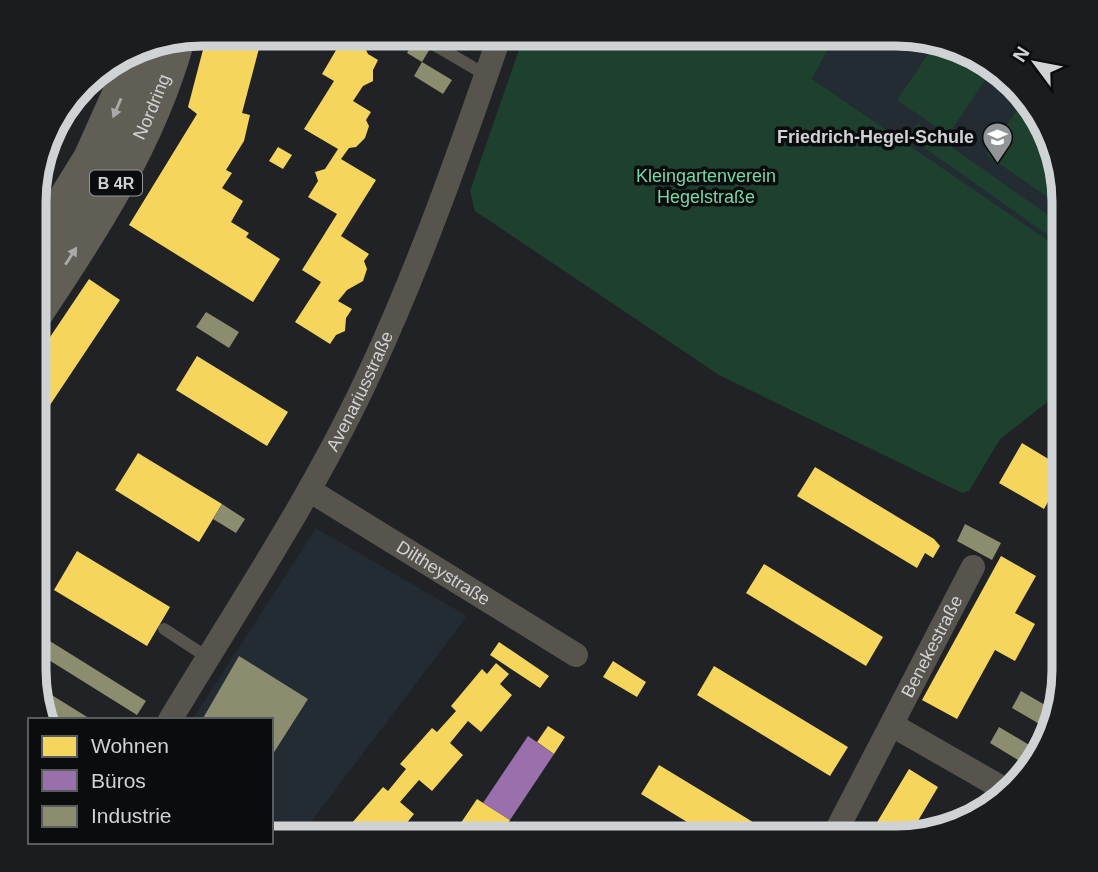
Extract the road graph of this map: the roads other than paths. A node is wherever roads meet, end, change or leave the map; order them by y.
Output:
1 (436, 46) edge
2 (496, 46) edge
3 (173, 49) edge
4 (136, 60) edge
5 (486, 75) junction
6 (46, 233) edge
7 (46, 295) edge
8 (309, 490) junction
9 (973, 567) dead end
10 (164, 629) dead end
11 (576, 655) dead end
12 (207, 657) junction
13 (171, 718) edge
14 (892, 725) junction
15 (1000, 787) edge
16 (839, 826) edge

1 - 5 lane
2 - 5 street, Avenariusstraße
7 -> 3 main road, Nordring / B 4R
4 -> 6 main road, Nordring / B 4R
5 - 8 street, Avenariusstraße
8 - 11 street, Diltheystraße
8 - 12 street, Avenariusstraße
9 - 14 street, Benekestraße
10 - 12 lane
12 - 13 street, Avenariusstraße
14 - 15 street
14 - 16 street, Benekestraße

